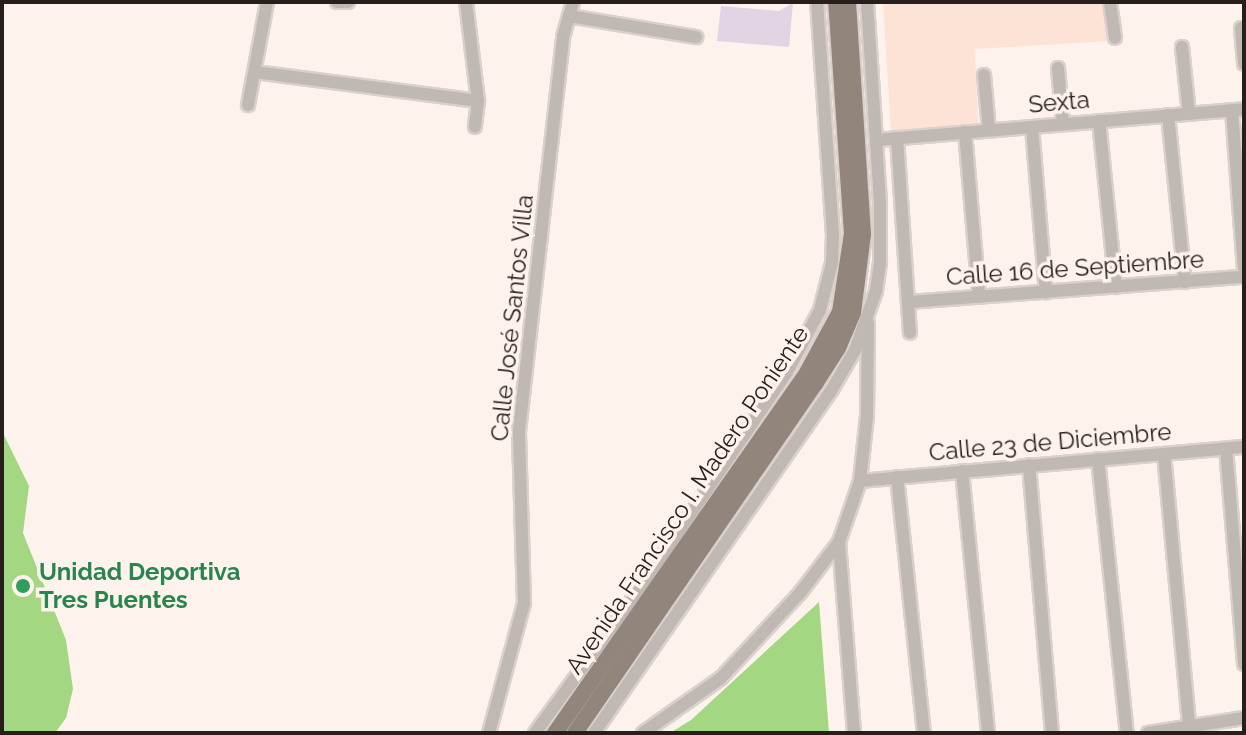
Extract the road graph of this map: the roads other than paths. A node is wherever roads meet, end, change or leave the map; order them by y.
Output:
1 (267, 2) edge
2 (337, 2) edge
3 (348, 2) edge
4 (466, 2) edge
5 (573, 2) edge
6 (817, 2) edge
7 (836, 2) edge
8 (848, 2) edge
9 (867, 2) edge
10 (1110, 2) edge
11 (569, 16) junction
12 (1241, 28) dead end
13 (696, 37) dead end
14 (1115, 38) dead end
15 (1182, 47) dead end
16 (1244, 64) edge
17 (1058, 68) dead end
18 (255, 72) junction
19 (984, 75) dead end
20 (478, 101) junction
21 (248, 105) dead end
22 (1238, 110) edge
23 (1189, 114) junction
24 (1168, 115) junction
25 (1099, 121) junction
26 (1063, 124) junction
27 (475, 127) dead end
28 (1032, 127) junction
29 (989, 130) junction
30 (965, 132) junction
31 (897, 138) junction
32 (877, 140) junction
33 (1241, 184) edge
34 (1244, 268) edge
35 (1244, 277) edge
36 (1185, 282) junction
37 (1116, 287) junction
38 (1046, 292) junction
39 (979, 296) junction
40 (908, 302) junction
41 (868, 312) junction
42 (910, 333) dead end
43 (1244, 447) edge
44 (1226, 449) junction
45 (1164, 454) junction
46 (1098, 459) junction
47 (1029, 465) junction
48 (962, 471) junction
49 (897, 477) junction
50 (860, 481) junction
51 (1244, 518) edge
52 (1230, 520) junction
53 (839, 542) junction
54 (1244, 664) edge
55 (1244, 718) edge
56 (1189, 726) junction
57 (489, 733) edge
58 (535, 733) edge
59 (555, 733) edge
60 (575, 733) edge
61 (594, 733) edge
62 (643, 733) edge
63 (854, 733) edge
64 (924, 733) edge
65 (988, 733) edge
66 (1052, 733) edge
67 (1127, 733) edge
68 (1148, 733) edge

1 - 18 street
2 - 3 street
4 - 20 street
5 - 11 street, Calle José Santos Villa
6 - 58 street
7 - 59 main road, Avenida Francisco I. Madero Poniente
8 - 60 main road, Avenida Francisco I. Madero Poniente
9 - 32 street
10 - 14 street
11 - 13 street
11 - 57 street, Calle José Santos Villa
12 - 16 street
15 - 23 street
17 - 26 street
18 - 20 street
18 - 21 street
19 - 29 street
20 - 27 street
22 - 23 street, Sexta
22 - 33 street
23 - 24 street, Sexta
24 - 25 street, Sexta
24 - 36 street
25 - 26 street, Sexta
25 - 37 street
26 - 28 street, Sexta
28 - 29 street, Sexta
28 - 38 street
29 - 30 street, Sexta
30 - 31 street, Sexta
30 - 39 street
31 - 32 street, Sexta
31 - 40 street
32 - 41 street
33 - 34 street
35 - 36 street, Calle 16 de Septiembre
36 - 37 street, Calle 16 de Septiembre
37 - 38 street, Calle 16 de Septiembre
38 - 39 street, Calle 16 de Septiembre
39 - 40 street, Calle 16 de Septiembre
40 - 42 street
41 - 50 street
41 - 61 street
43 - 44 street, Calle 23 de Diciembre
44 - 45 street, Calle 23 de Diciembre
44 - 52 street
45 - 46 street, Calle 23 de Diciembre
45 - 56 street
46 - 47 street, Calle 23 de Diciembre
46 - 67 street
47 - 48 street, Calle 23 de Diciembre
47 - 66 street
48 - 49 street, Calle 23 de Diciembre
48 - 65 street
49 - 50 street, Calle 23 de Diciembre
49 - 64 street
50 - 53 street
51 - 52 street
52 - 54 street
53 - 62 street
53 - 63 street
55 - 56 street
56 - 68 street

